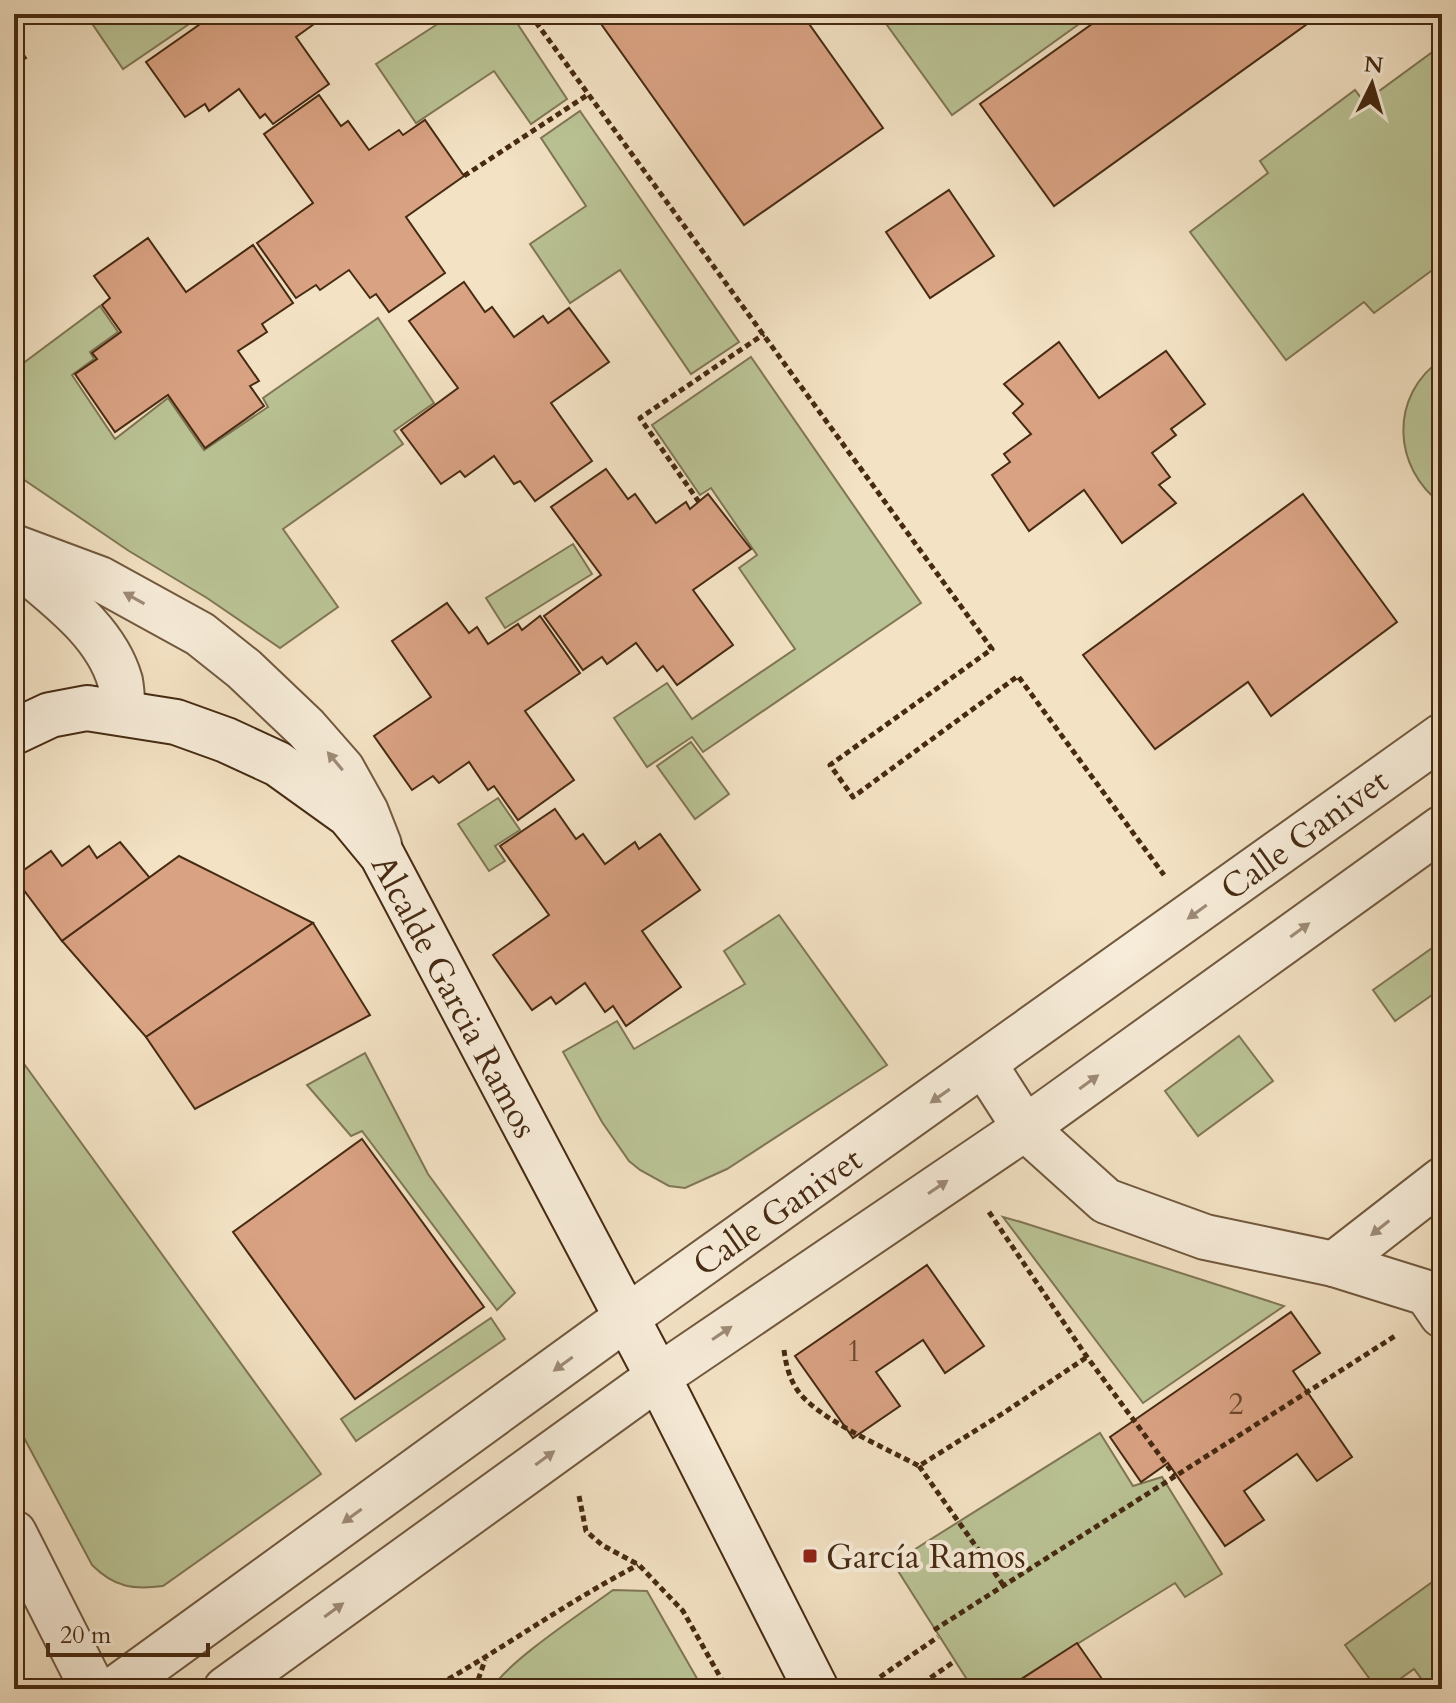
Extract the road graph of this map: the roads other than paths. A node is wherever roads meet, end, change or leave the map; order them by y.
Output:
1 (14, 547) edge
2 (14, 560) edge
3 (123, 712) junction
4 (14, 732) edge
5 (1442, 736) edge
6 (1442, 828) edge
7 (382, 855) junction
8 (984, 1064) junction
9 (1025, 1128) junction
10 (1442, 1180) edge
11 (1334, 1264) junction
12 (1442, 1315) edge
13 (626, 1318) junction
14 (658, 1377) junction
15 (14, 1533) edge
16 (93, 1689) edge
17 (115, 1689) edge
18 (226, 1689) edge
19 (816, 1689) edge

7 -> 1 street
2 - 3 street
3 - 4 street, Alcalde Garcia Ramos
3 - 7 street, Alcalde Garcia Ramos
5 -> 8 street, Calle Ganivet
9 -> 6 street, Calle Ganivet
7 - 13 street, Alcalde Garcia Ramos
8 - 9 street
8 -> 13 street, Calle Ganivet
9 - 11 street
14 -> 9 street, Calle Ganivet
10 -> 11 street
11 - 12 street
13 - 14 street, Alcalde Garcia Ramos
13 -> 17 street, Calle Ganivet
18 -> 14 street, Calle Ganivet
14 - 19 street, Alcalde Garcia Ramos
15 - 16 street

